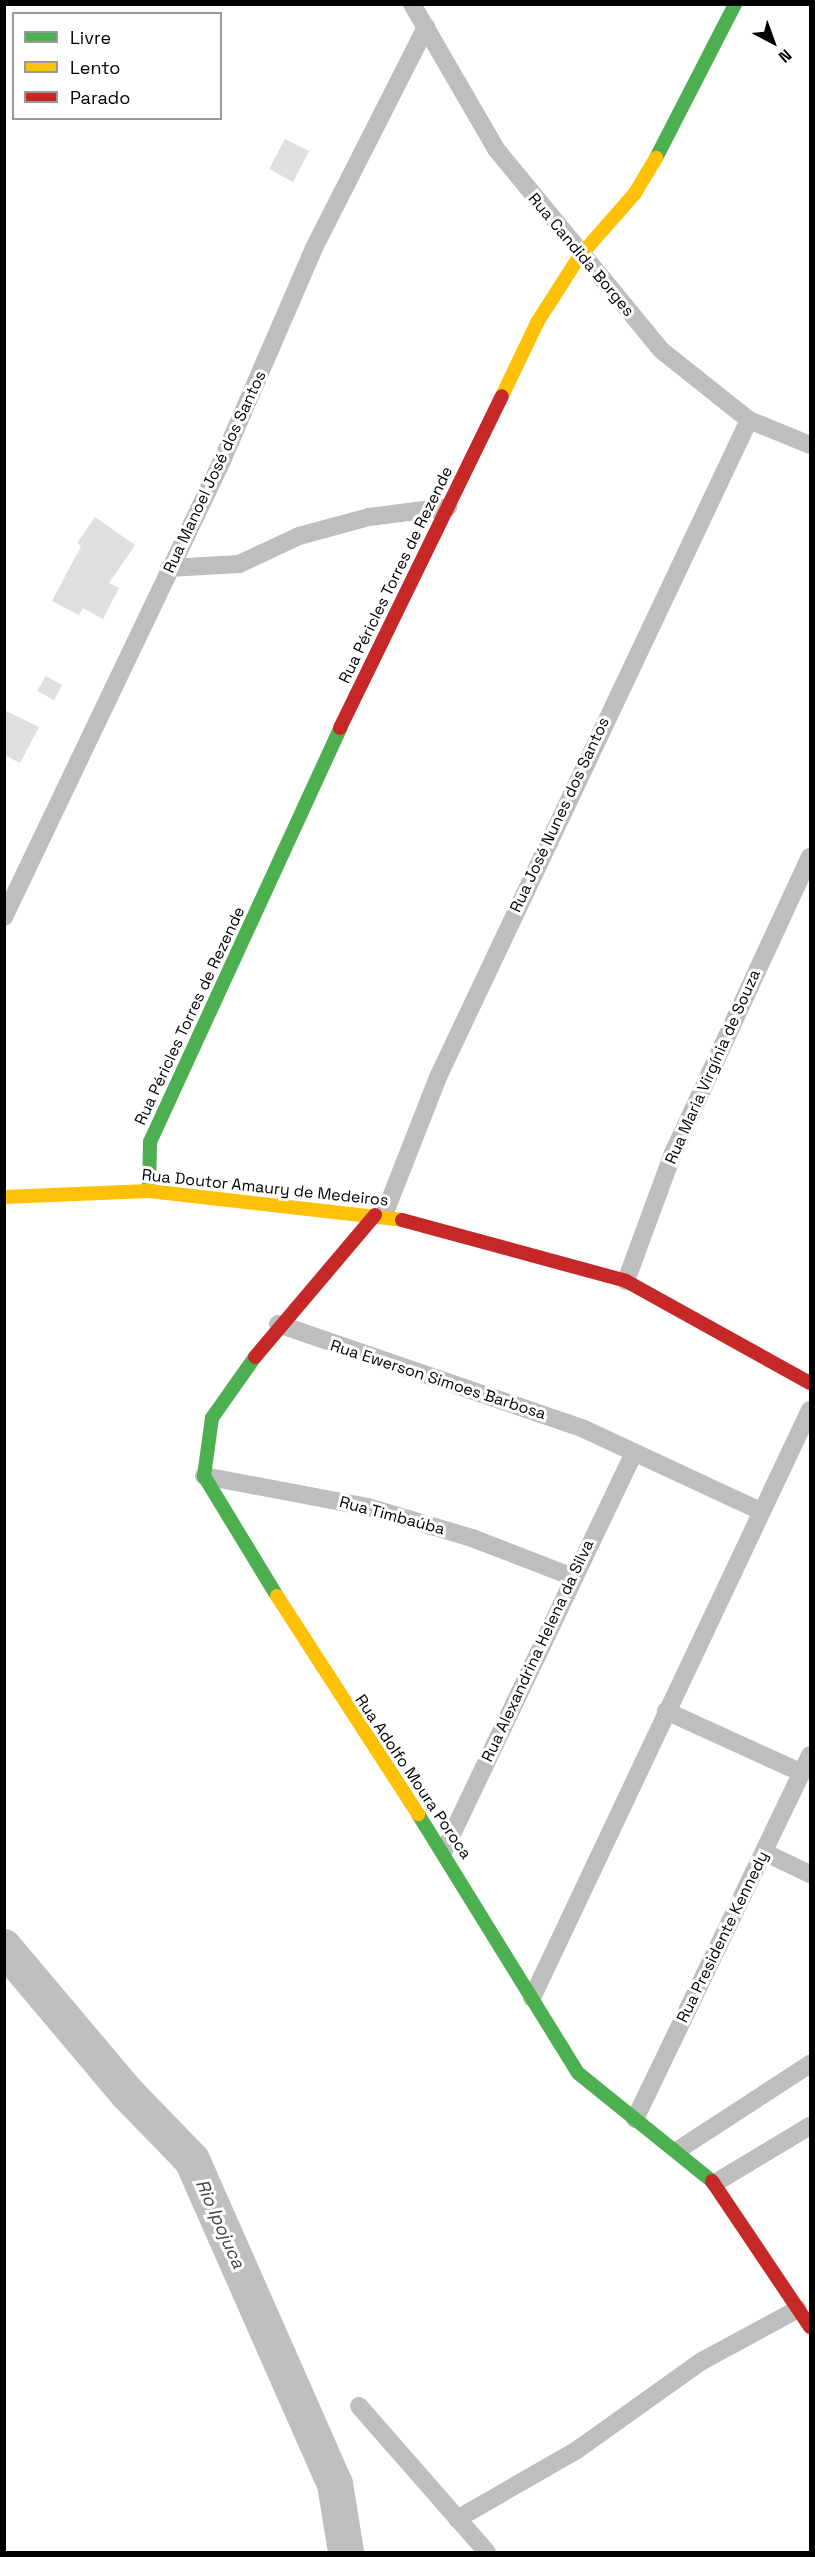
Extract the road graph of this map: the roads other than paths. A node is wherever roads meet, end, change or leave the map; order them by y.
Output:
1 (412, 4) edge
2 (735, 4) edge
3 (426, 27) junction
4 (579, 257) junction
5 (749, 420) junction
6 (810, 445) edge
7 (448, 507) junction
8 (169, 568) junction
9 (810, 857) edge
10 (4, 917) edge
11 (149, 1191) junction
12 (4, 1197) edge
13 (380, 1215) junction
14 (626, 1281) junction
15 (278, 1324) junction
16 (810, 1383) edge
17 (810, 1410) edge
18 (634, 1452) junction
19 (204, 1476) junction
20 (761, 1511) junction
21 (573, 1577) junction
22 (666, 1711) junction
23 (810, 1755) edge
24 (802, 1773) junction
25 (444, 1851) junction
26 (764, 1851) junction
27 (810, 1874) edge
28 (532, 1998) junction
29 (810, 2064) edge
30 (635, 2119) junction
31 (810, 2126) edge
32 (678, 2150) junction
33 (716, 2183) junction
34 (798, 2309) junction
35 (810, 2327) edge
36 (359, 2406) dead end
37 (457, 2519) junction
38 (487, 2553) edge

1 - 3 street, Rua Candida Borges
2 - 4 street, Rua Péricles Torres de Rezende
3 - 4 street, Rua Candida Borges
3 - 8 street, Rua Manoel José dos Santos
4 - 5 street, Rua Candida Borges
4 - 7 street, Rua Péricles Torres de Rezende
5 - 6 street, Rua Candida Borges
5 - 13 street, Rua José Nunes dos Santos
7 - 8 street
7 - 11 street, Rua Péricles Torres de Rezende
8 - 10 street, Rua Manoel José dos Santos
9 - 14 street, Rua Maria Virgínia de Souza
11 - 12 street, Rua Doutor Amaury de Medeiros
11 - 13 street, Rua Doutor Amaury de Medeiros
13 - 14 street, Rua Doutor Amaury de Medeiros
13 - 15 street
14 - 16 street, Rua Doutor Amaury de Medeiros
15 - 18 street, Rua Ewerson Simoes Barbosa
15 - 19 street
17 - 20 street
18 - 20 street, Rua Ewerson Simoes Barbosa
18 - 21 street, Rua Alexandrina Helena da Silva
19 - 21 street, Rua Timbaúba
19 - 25 street, Rua Adolfo Moura Poroca
20 - 22 street
21 - 25 street, Rua Alexandrina Helena da Silva
22 - 24 street
22 - 28 street
23 - 24 street, Rua Presidente Kennedy
24 - 26 street, Rua Presidente Kennedy
25 - 28 street, Rua Adolfo Moura Poroca
26 - 27 street
26 - 30 street, Rua Presidente Kennedy
28 - 30 street, Rua Adolfo Moura Poroca
29 - 32 street
30 - 32 street, Rua Adolfo Moura Poroca
31 - 33 street
32 - 33 street, Rua Adolfo Moura Poroca
33 - 34 street, Rua Adolfo Moura Poroca
34 - 35 street, Rua Adolfo Moura Poroca
34 - 37 street
36 - 37 street
37 - 38 street

